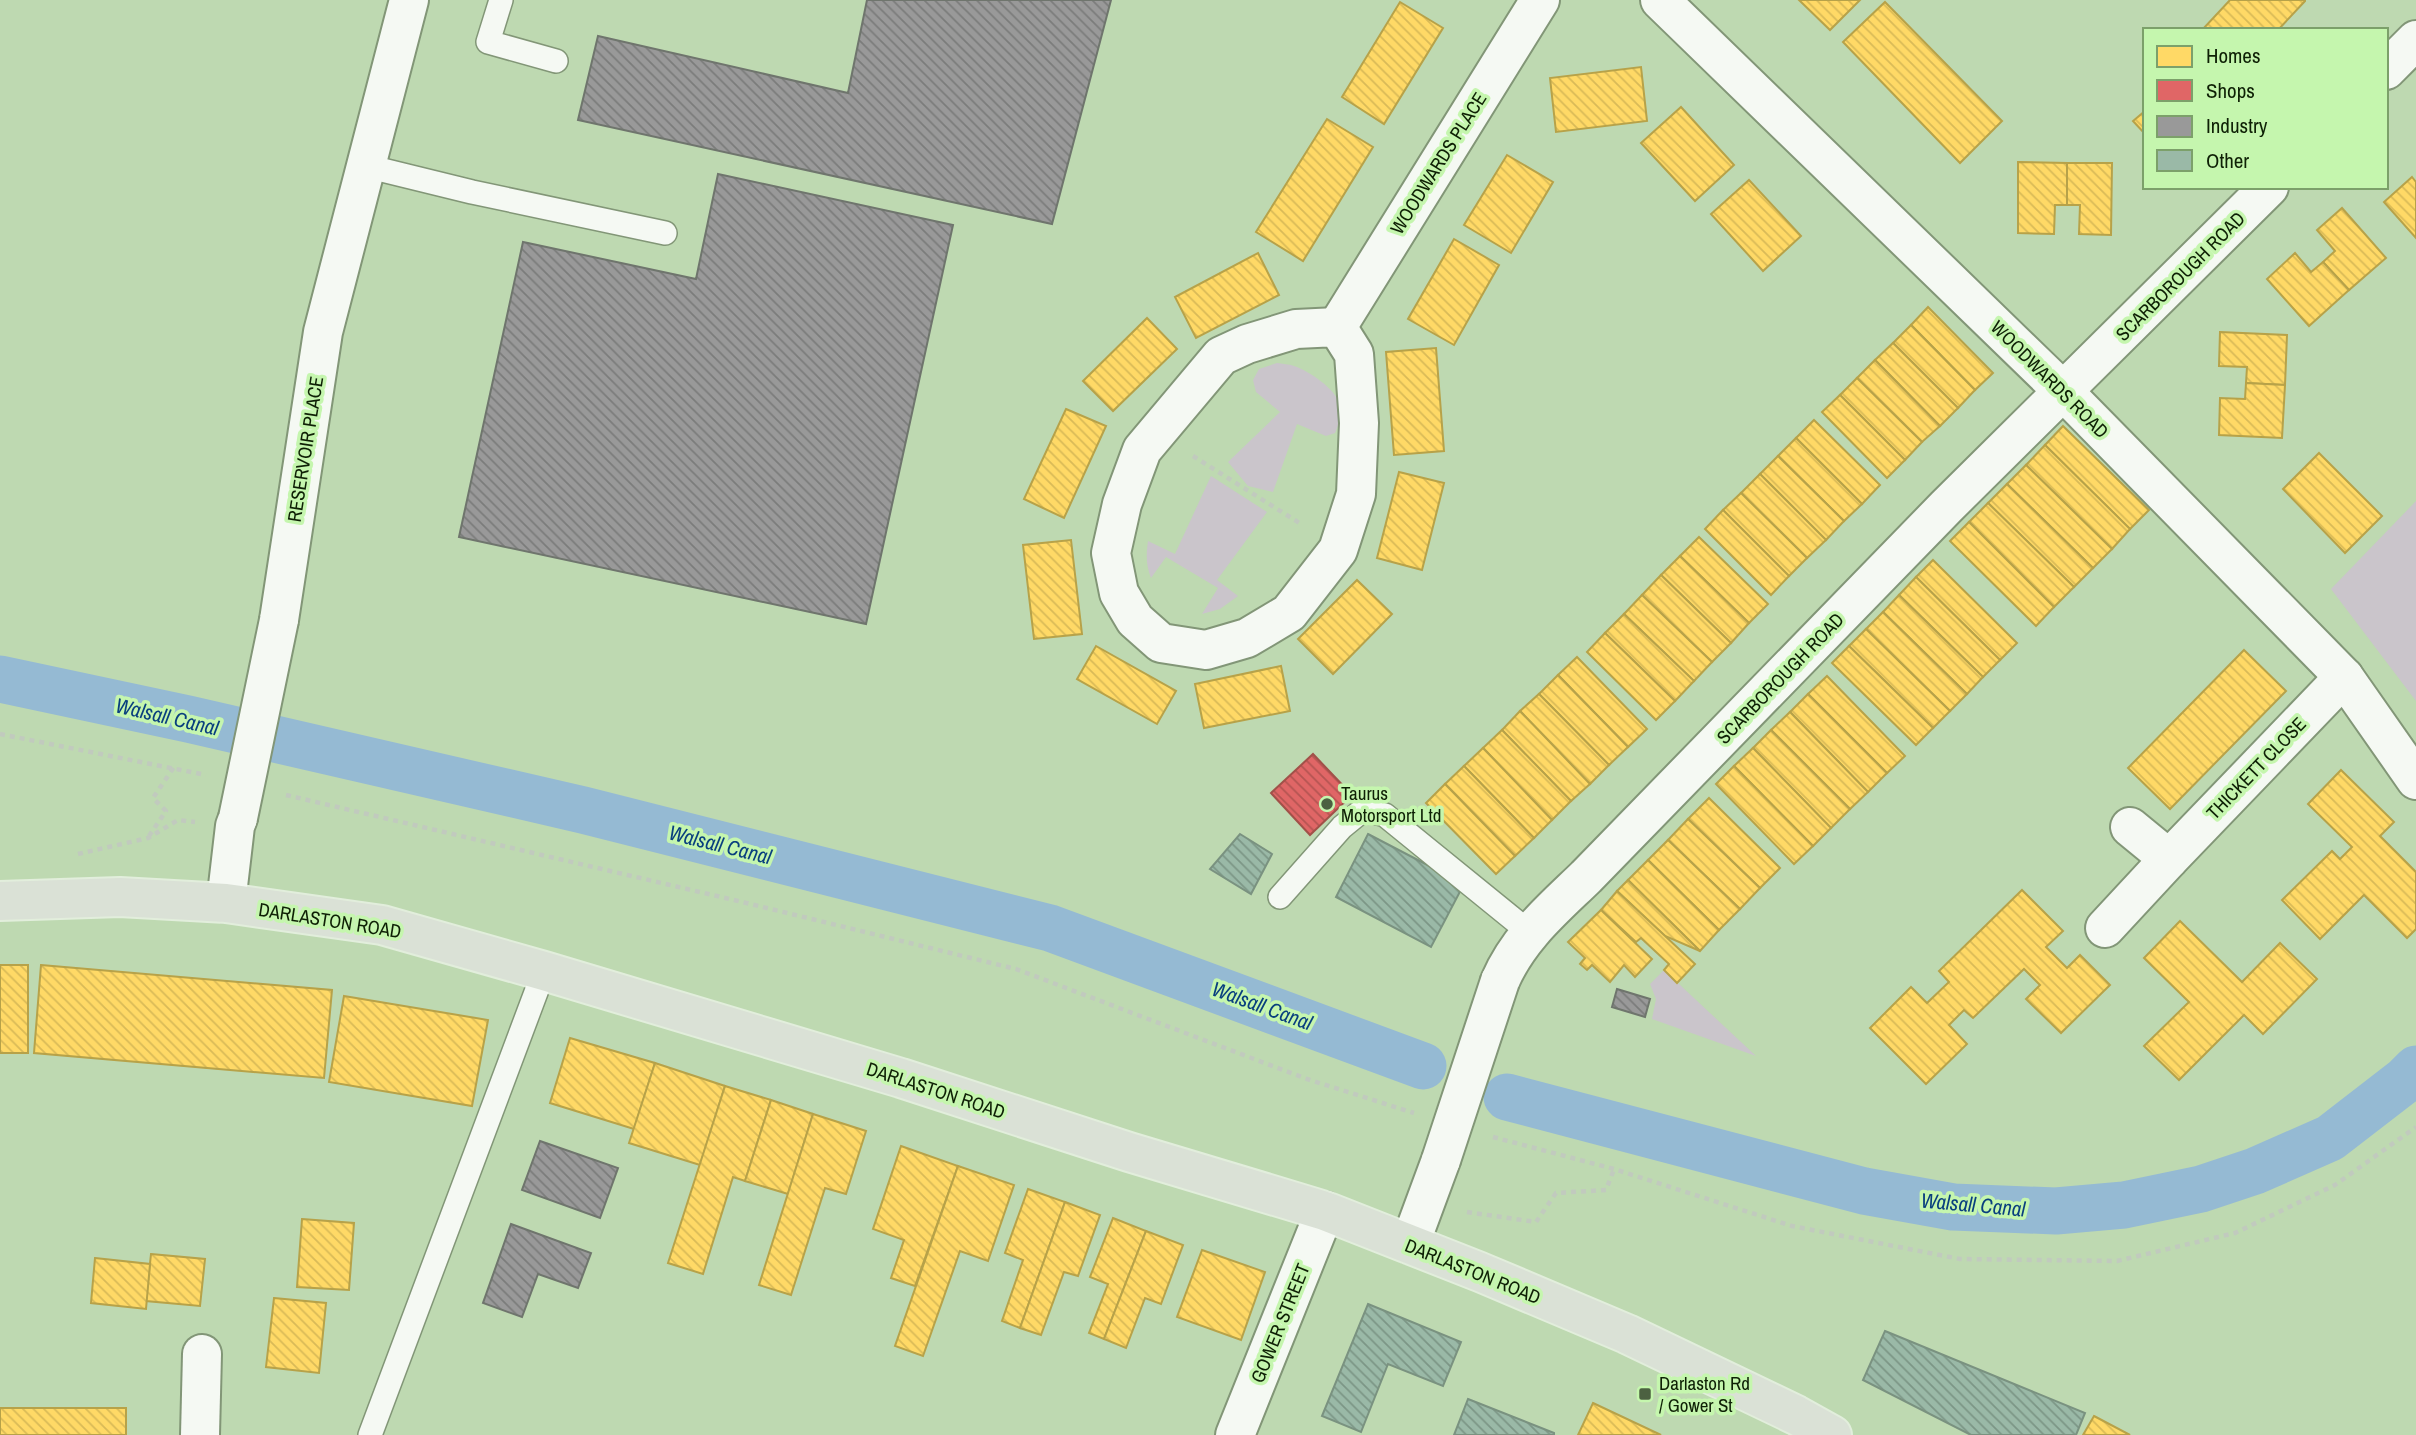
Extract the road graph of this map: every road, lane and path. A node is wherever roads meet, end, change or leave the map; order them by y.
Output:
1 (410, 0) edge
2 (501, 0) edge
3 (1540, 0) edge
4 (1660, 0) edge
5 (2416, 40) edge
6 (556, 61) dead end
7 (2388, 68) edge
8 (366, 166) junction
9 (2267, 189) edge
10 (665, 233) dead end
11 (1337, 327) junction
12 (2064, 391) junction
13 (1156, 434) junction
14 (1339, 547) junction
15 (2344, 677) junction
16 (0, 734) edge
17 (174, 767) junction
18 (211, 776) dead end
19 (2416, 780) edge
20 (285, 795) dead end
21 (2130, 827) dead end
22 (66, 856) dead end
23 (2169, 859) junction
24 (1280, 897) dead end
25 (0, 901) edge
26 (226, 903) junction
27 (2105, 928) dead end
28 (1530, 932) junction
29 (544, 971) junction
30 (1425, 1116) dead end
31 (2416, 1127) edge
32 (1490, 1136) dead end
33 (1614, 1169) junction
34 (1425, 1206) junction
35 (1325, 1211) junction
36 (1410, 1244) junction
37 (202, 1354) dead end
38 (200, 1435) edge
39 (370, 1435) edge
40 (1235, 1435) edge
41 (1832, 1435) edge

1 - 8 street, RESERVOIR PLACE
2 - 6 lane
3 - 11 street, WOODWARDS PLACE
4 - 12 street, WOODWARDS ROAD
5 - 7 street
8 - 10 lane
8 - 26 street, RESERVOIR PLACE, bridge
9 - 12 street, SCARBOROUGH ROAD
11 - 13 street
11 - 14 street
12 - 15 street, WOODWARDS ROAD
12 - 28 street, SCARBOROUGH ROAD
13 - 14 path
13 - 14 street
15 - 19 street, WOODWARDS ROAD
15 - 23 street, THICKETT CLOSE
16 - 17 path
17 - 18 path
17 - 22 path
20 - 30 path
21 - 23 street
23 - 27 street, THICKETT CLOSE
24 - 28 lane
25 - 26 main road, DARLASTON ROAD
26 - 29 main road, DARLASTON ROAD
28 - 34 street, SCARBOROUGH ROAD, bridge
29 - 35 main road, DARLASTON ROAD
29 - 39 lane
31 - 33 path
32 - 33 path
33 - 34 path
34 - 36 street, SCARBOROUGH ROAD
35 - 36 main road, DARLASTON ROAD
35 - 40 street, GOWER STREET
36 - 41 main road, DARLASTON ROAD
37 - 38 street

